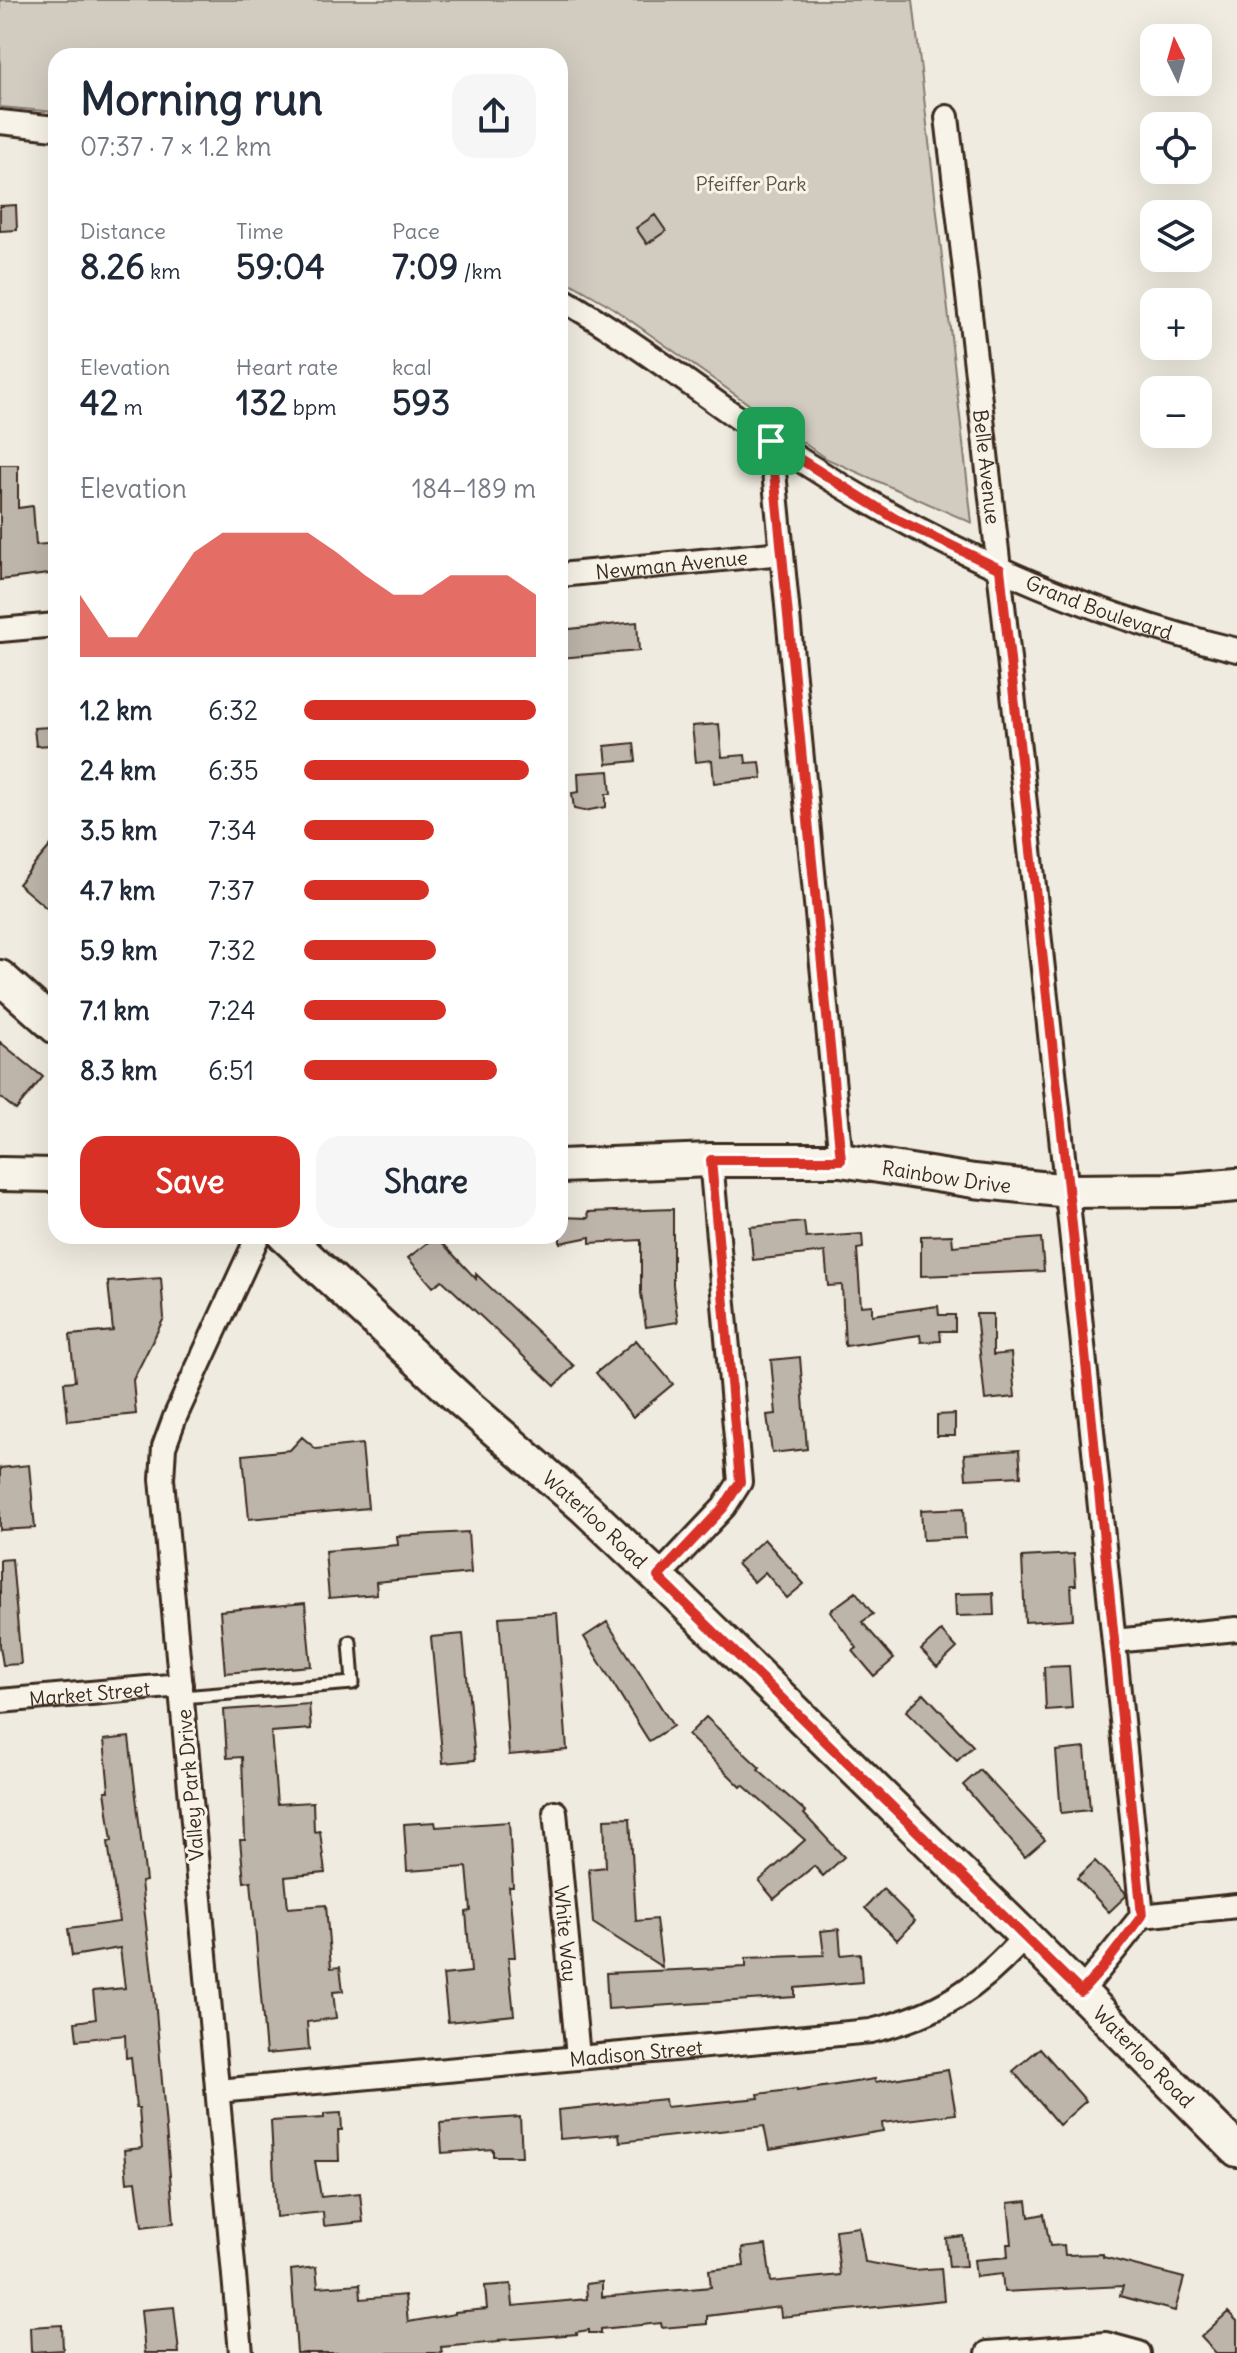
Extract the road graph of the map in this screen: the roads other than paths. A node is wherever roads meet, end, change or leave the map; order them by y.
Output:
1 (947, 117) dead end
2 (0, 122) edge
3 (48, 127) edge
4 (568, 303) edge
5 (771, 441) junction
6 (782, 553) junction
7 (1000, 569) junction
8 (568, 574) edge
9 (48, 626) edge
10 (0, 630) edge
11 (1237, 650) edge
12 (0, 977) edge
13 (48, 1020) edge
14 (711, 1160) junction
15 (841, 1160) junction
16 (568, 1166) edge
17 (0, 1174) edge
18 (48, 1175) edge
19 (1237, 1185) edge
20 (1069, 1191) junction
21 (254, 1244) edge
22 (294, 1244) edge
23 (658, 1577) junction
24 (1237, 1629) edge
25 (1114, 1641) junction
26 (350, 1642) dead end
27 (182, 1691) junction
28 (0, 1701) edge
29 (555, 1812) dead end
30 (1237, 1906) edge
31 (1142, 1916) junction
32 (1025, 1936) junction
33 (1081, 1992) junction
34 (578, 2057) junction
35 (218, 2091) junction
36 (1237, 2150) edge
37 (241, 2353) edge
38 (988, 2353) edge
39 (1139, 2353) edge

1 - 7 street, Belle Avenue
2 - 3 street
4 - 5 street, Grand Boulevard
5 - 6 street
5 - 7 street, Grand Boulevard
6 - 8 street, Newman Avenue
6 - 15 street
7 - 11 street, Grand Boulevard
7 - 20 street, Belle Avenue
9 - 10 street
12 - 13 main road
14 - 15 main road, Rainbow Drive
14 - 16 main road, Rainbow Drive
14 - 23 street
15 - 20 main road, Rainbow Drive
17 - 18 main road
19 - 20 main road, Rainbow Drive
20 - 25 street, Belle Avenue
21 - 27 street, Valley Park Drive
22 - 23 main road, Waterloo Road
23 - 32 main road, Waterloo Road
24 - 25 street
25 - 31 street, Belle Avenue
26 - 27 lane
27 - 28 street, Market Street
27 - 35 street, Valley Park Drive
29 - 34 street, White Way
30 - 31 street
31 - 33 street
32 - 33 main road, Waterloo Road
32 - 34 street, Madison Street
33 - 36 main road, Waterloo Road
34 - 35 street, Madison Street
35 - 37 street, Valley Park Drive
38 - 39 street

